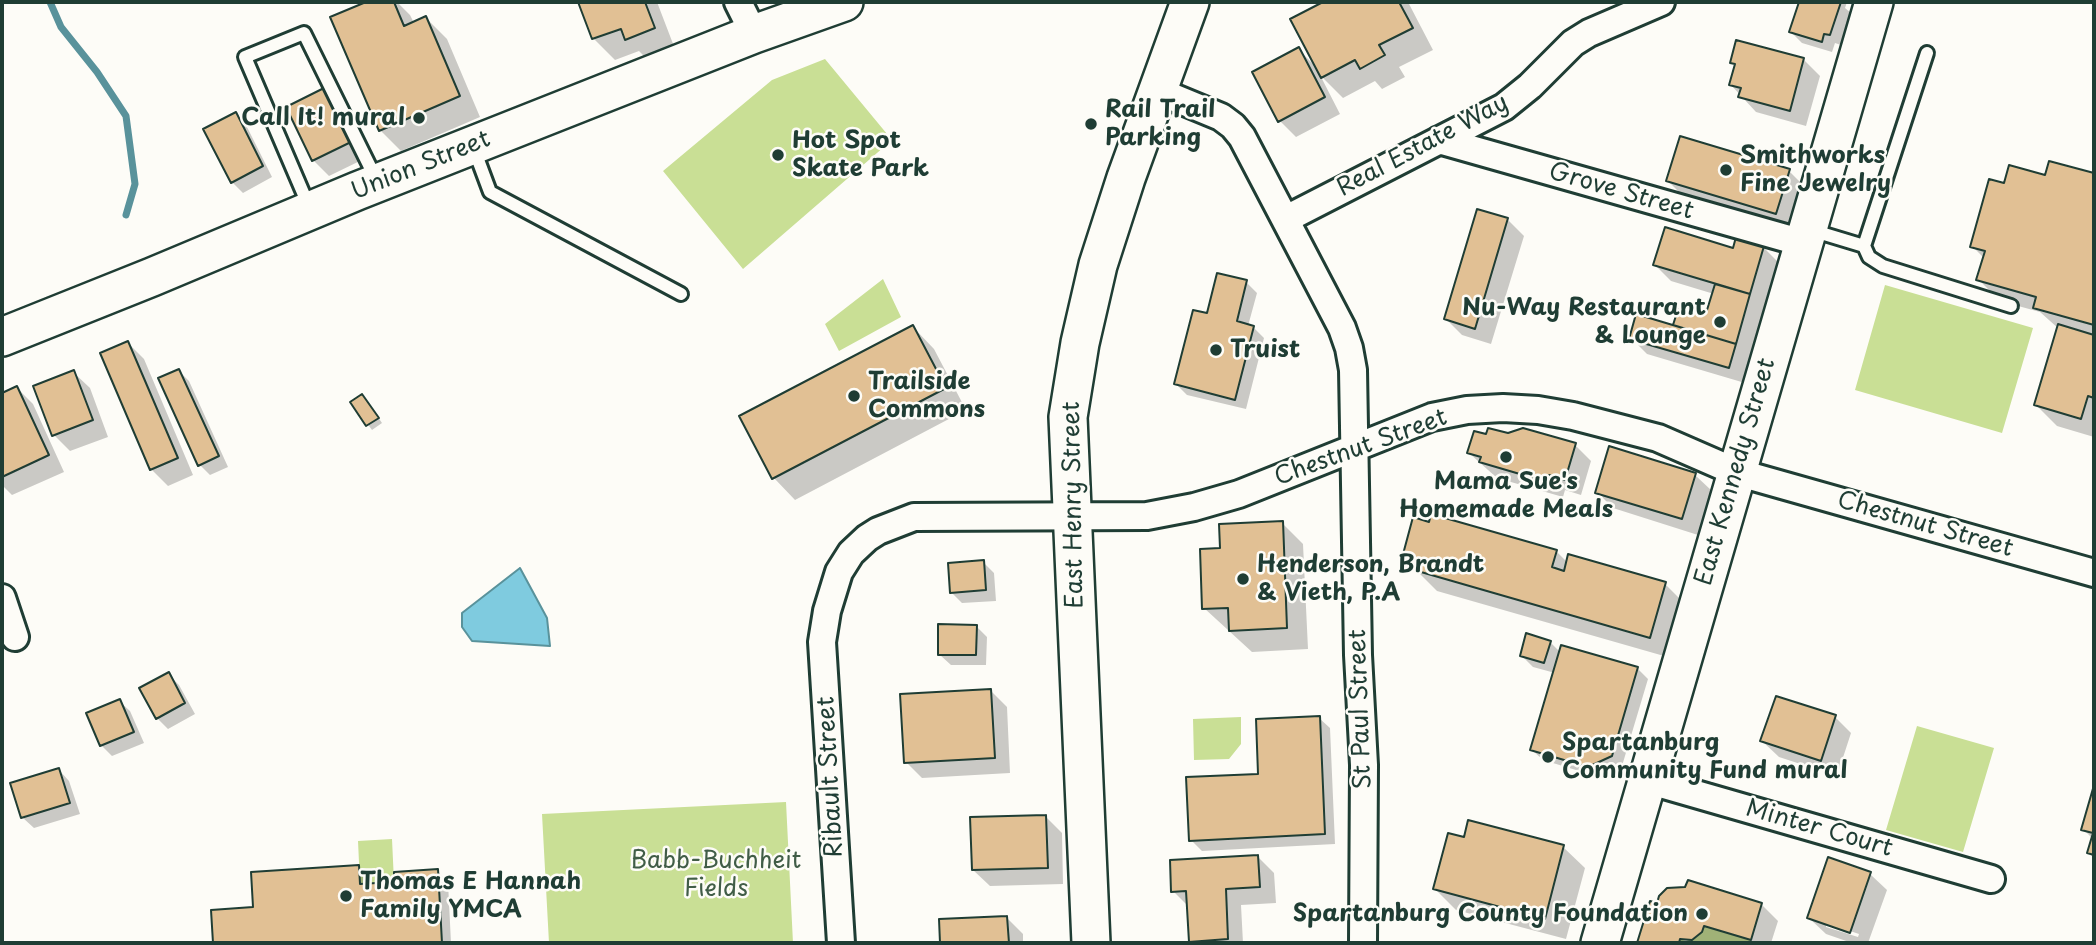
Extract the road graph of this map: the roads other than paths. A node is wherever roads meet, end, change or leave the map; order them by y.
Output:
1 (738, 2) edge
2 (844, 2) edge
3 (1190, 2) edge
4 (1661, 2) edge
5 (1874, 2) edge
6 (754, 34) junction
7 (1927, 53) dead end
8 (1158, 92) junction
9 (1439, 140) junction
10 (472, 145) junction
11 (378, 183) junction
12 (310, 210) junction
13 (1286, 219) junction
14 (1805, 236) junction
15 (1864, 246) junction
16 (681, 293) dead end
17 (2011, 306) dead end
18 (2, 337) edge
19 (1353, 447) junction
20 (1736, 471) junction
21 (1072, 517) junction
22 (2094, 573) edge
23 (2, 598) edge
24 (827, 611) joint
25 (15, 637) dead end
26 (1647, 780) junction
27 (1991, 879) dead end
28 (841, 943) edge
29 (1091, 943) edge
30 (1363, 943) edge
31 (1600, 943) edge

1 - 6 street
2 - 6 main road, Union Street
3 - 8 main road, East Henry Street
4 - 9 street, Real Estate Way
5 - 14 main road, East Kennedy Street
6 - 10 main road, Union Street
7 - 15 lane
8 - 13 street, St Paul Street
8 - 21 main road, East Henry Street
9 - 13 street, Real Estate Way
9 - 14 street, Grove Street
10 - 11 main road, Union Street
10 - 16 lane
11 - 12 main road, Union Street
11 - 12 lane
12 - 18 main road, Union Street
13 - 19 street, St Paul Street
14 - 15 lane
14 - 20 main road, East Kennedy Street
15 - 17 lane
19 - 20 street, Chestnut Street
19 - 21 street, Chestnut Street
19 - 30 street, St Paul Street
20 - 22 street, Chestnut Street
20 - 26 main road, East Kennedy Street
21 - 24 street, Chestnut Street
21 - 29 main road, East Henry Street
23 - 25 street
24 - 28 street, Ribault Street
26 - 27 street, Minter Court
26 - 31 main road, East Kennedy Street

